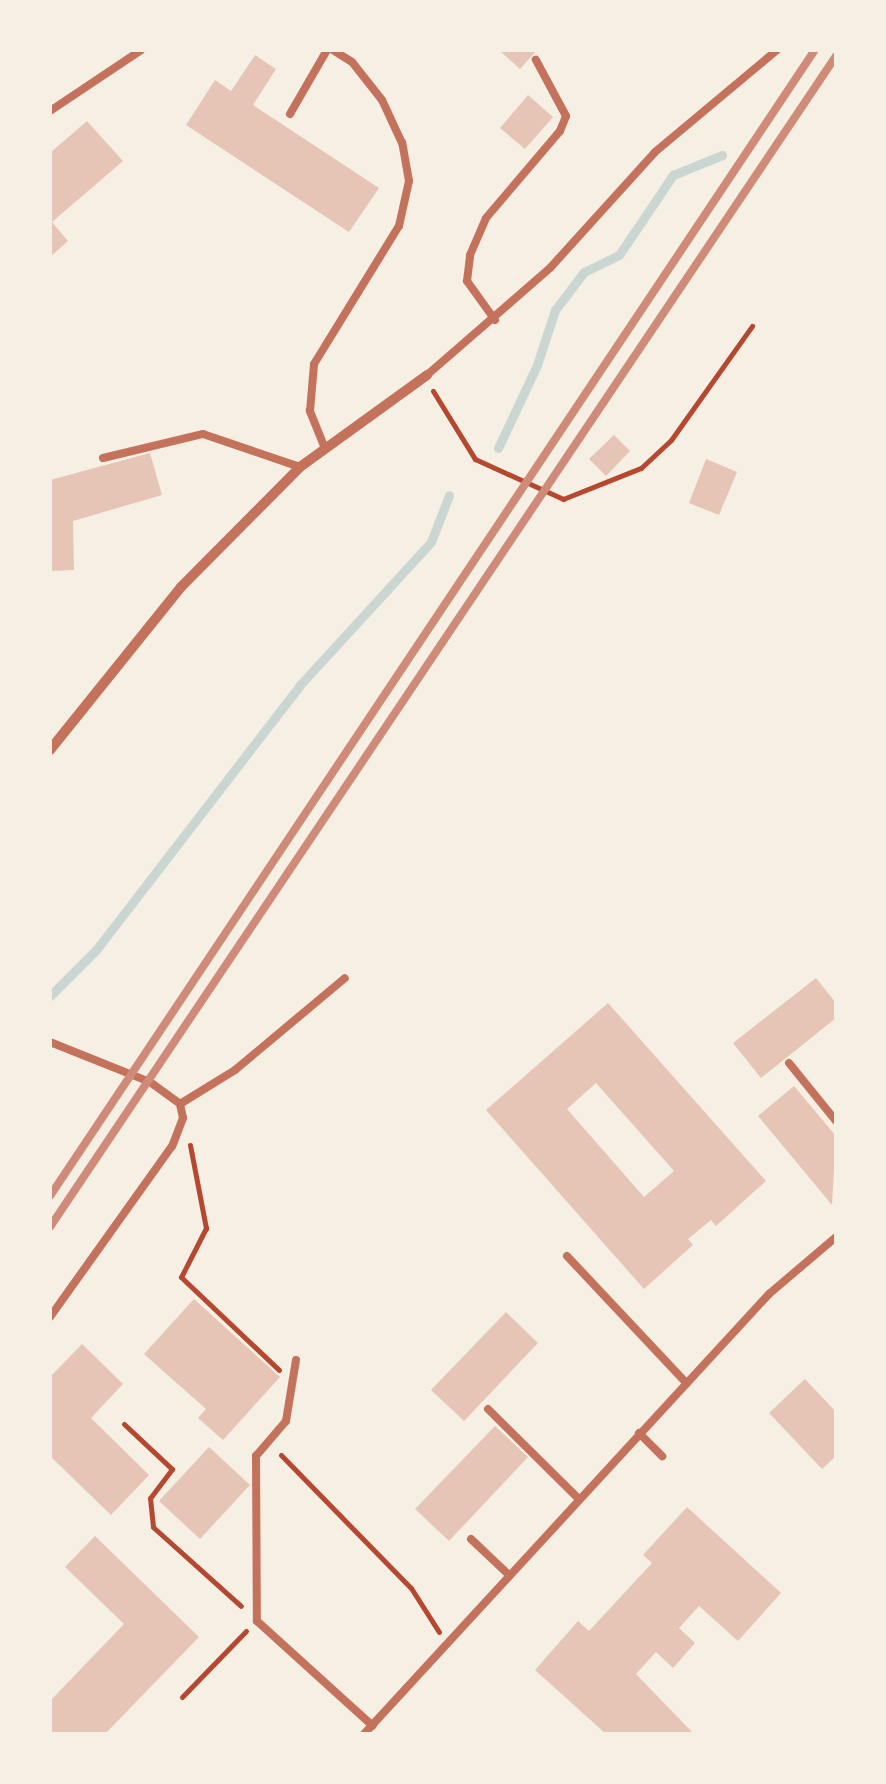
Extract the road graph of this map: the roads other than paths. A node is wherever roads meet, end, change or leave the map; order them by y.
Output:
1 (141, 50) edge
2 (330, 50) edge
3 (777, 50) edge
4 (536, 60) dead end
5 (50, 111) edge
6 (290, 114) dead end
7 (495, 320) junction
8 (427, 376) joint
9 (324, 446) junction
10 (103, 458) dead end
11 (300, 467) junction
12 (50, 750) edge
13 (345, 978) dead end
14 (50, 1042) edge
15 (789, 1063) dead end
16 (180, 1104) junction
17 (836, 1121) edge
18 (836, 1237) edge
19 (567, 1256) dead end
20 (50, 1316) edge
21 (296, 1360) road end
22 (687, 1384) junction
23 (488, 1409) dead end
24 (639, 1433) junction
25 (662, 1456) dead end
26 (579, 1499) junction
27 (471, 1539) dead end
28 (507, 1572) junction
29 (373, 1726) junction
30 (364, 1734) edge

1 - 5 lane
2 - 6 lane
2 - 9 lane
3 - 7 lane
4 - 7 lane
7 - 8 lane
8 - 9 street
9 - 11 street
10 - 11 lane
11 - 12 street
13 - 16 lane
14 - 16 lane
15 - 17 lane
16 - 20 lane
18 - 22 lane
19 - 22 lane
21 - 29 lane
22 - 24 lane
23 - 26 lane
24 - 25 lane
24 - 26 lane
26 - 28 lane
27 - 28 lane
28 - 29 lane
29 - 30 lane

